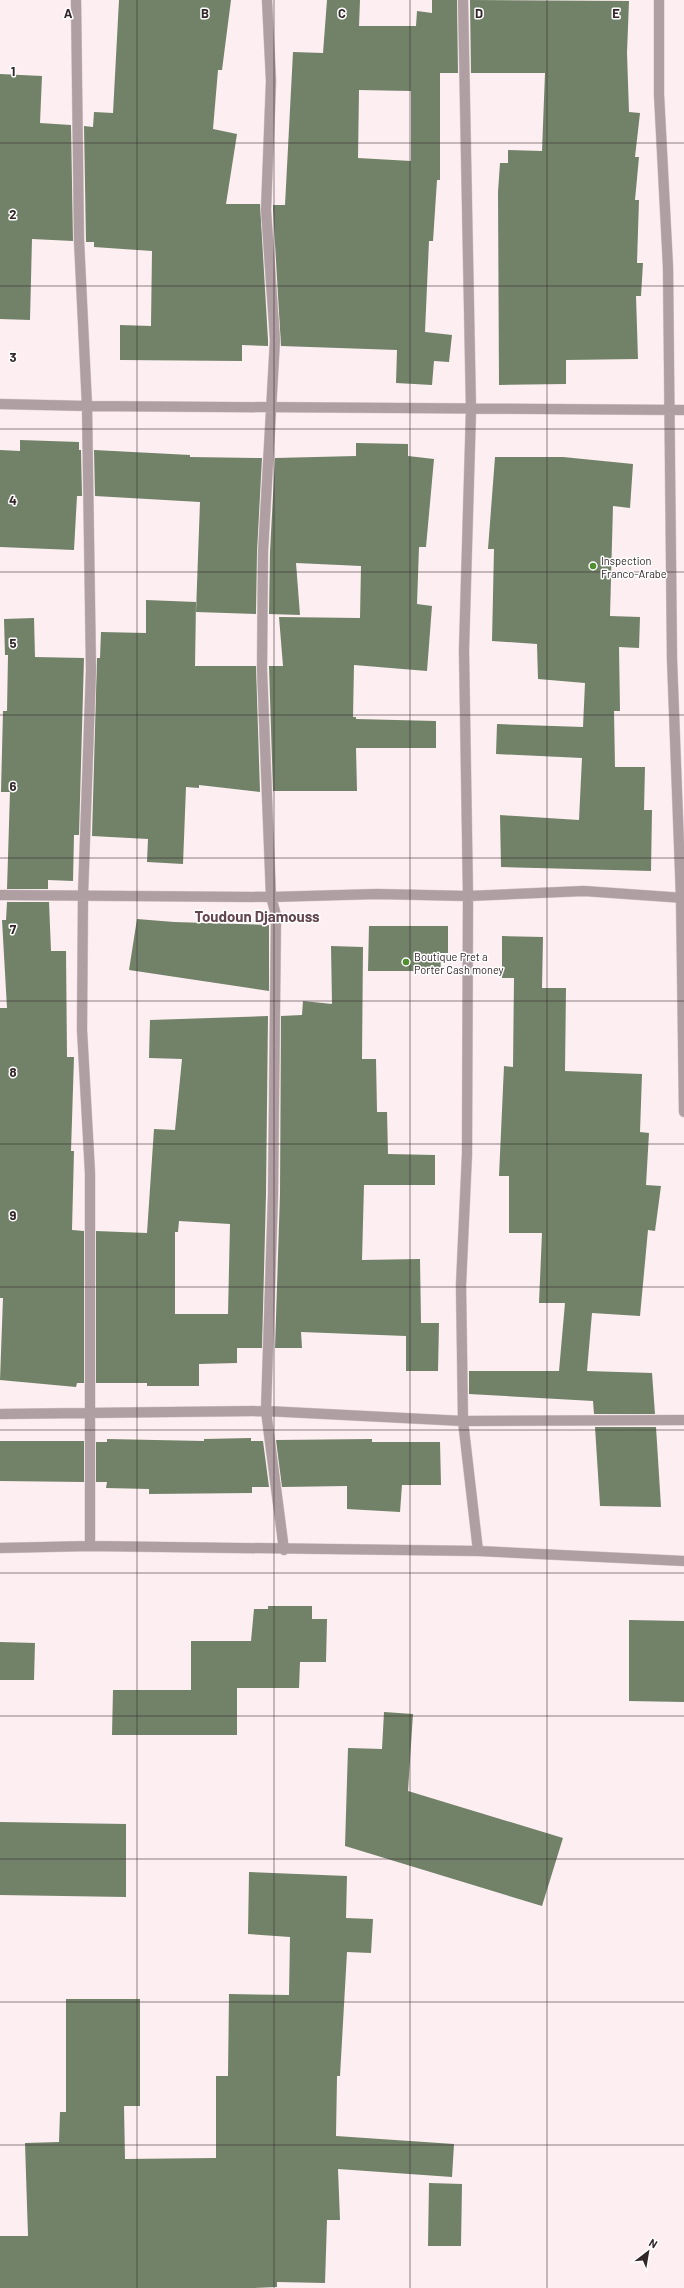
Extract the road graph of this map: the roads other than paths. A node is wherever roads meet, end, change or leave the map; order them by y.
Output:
1 (76, 0) edge
2 (267, 0) edge
3 (463, 0) edge
4 (659, 0) edge
5 (0, 404) edge
6 (87, 406) junction
7 (272, 406) junction
8 (471, 410) junction
9 (670, 410) junction
10 (684, 410) edge
11 (83, 895) junction
12 (0, 896) edge
13 (468, 896) junction
14 (271, 897) junction
15 (683, 898) edge
16 (684, 1112) edge
17 (266, 1411) junction
18 (89, 1413) junction
19 (0, 1414) edge
20 (684, 1420) edge
21 (463, 1421) junction
22 (90, 1546) junction
23 (0, 1548) edge
24 (284, 1550) junction
25 (478, 1551) junction
26 (684, 1561) edge

1 - 6 street
2 - 7 street
3 - 8 street
4 - 9 street
5 - 6 street
6 - 7 street
6 - 11 street
7 - 8 street
7 - 14 street
8 - 9 street
8 - 13 street
9 - 10 street
9 - 15 street
11 - 12 street
11 - 14 street
11 - 18 street
13 - 14 street
13 - 15 street
13 - 21 street
14 - 17 street
15 - 16 street
17 - 18 street
17 - 21 street
17 - 24 street
18 - 19 street
18 - 22 street
20 - 21 street
21 - 25 street
22 - 23 street
22 - 24 street
24 - 25 street
25 - 26 street

